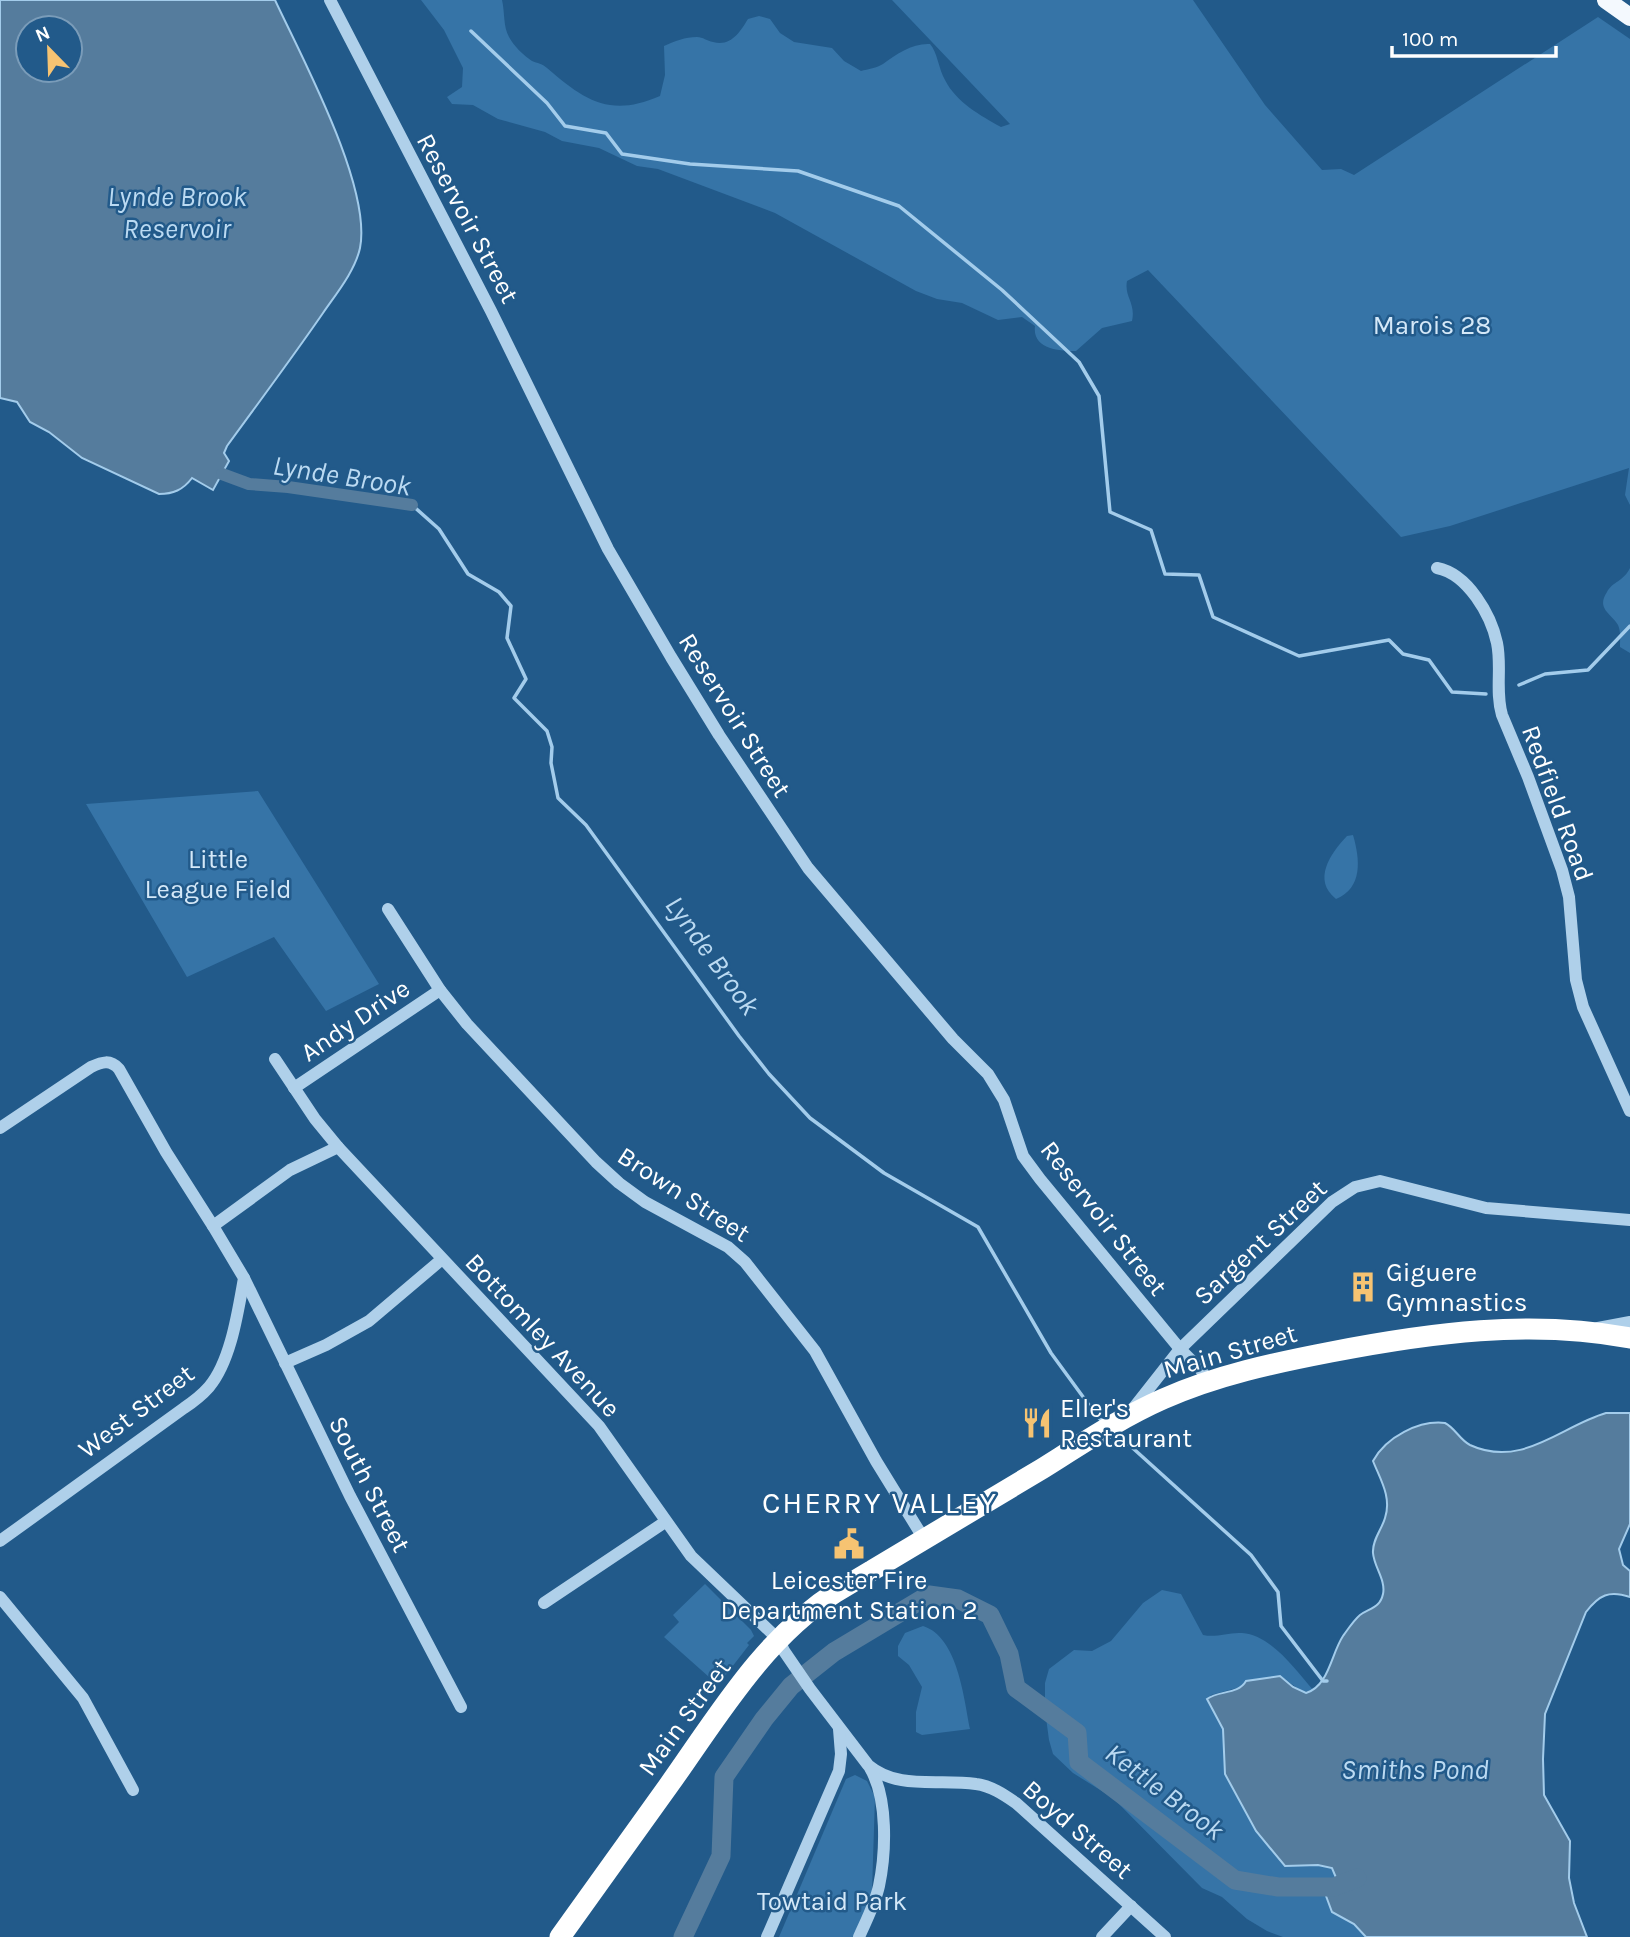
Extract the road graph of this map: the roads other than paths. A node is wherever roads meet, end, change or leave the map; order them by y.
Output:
1 (330, 0) edge
2 (1606, 0) edge
3 (1630, 17) edge
4 (1437, 568) dead end
5 (388, 909) dead end
6 (440, 990) junction
7 (275, 1059) dead end
8 (294, 1088) junction
9 (1630, 1111) edge
10 (0, 1128) edge
11 (338, 1146) junction
12 (1630, 1220) edge
13 (213, 1226) junction
14 (441, 1260) junction
15 (244, 1278) junction
16 (1630, 1322) edge
17 (1584, 1332) junction
18 (1630, 1338) edge
19 (1180, 1349) junction
20 (285, 1363) junction
21 (1209, 1382) junction
22 (1113, 1426) junction
23 (665, 1522) junction
24 (924, 1539) junction
25 (0, 1541) edge
26 (0, 1597) edge
27 (544, 1603) dead end
28 (779, 1640) junction
29 (461, 1707) dead end
30 (839, 1729) junction
31 (868, 1765) junction
32 (134, 1790) dead end
33 (1130, 1906) junction
34 (560, 1937) edge
35 (767, 1937) edge
36 (859, 1937) edge
37 (1102, 1937) edge
38 (1165, 1937) edge

1 - 19 street, Reservoir Street
2 - 3 main road
4 - 9 street, Redfield Road
5 - 6 street, Brown Street
6 - 8 street, Andy Drive
6 - 24 street, Brown Street
7 - 8 street, Bottomley Avenue
8 - 11 street, Bottomley Avenue
10 - 13 street
11 - 13 street
11 - 14 street, Bottomley Avenue
12 - 19 street, Sargent Street
13 - 15 street
14 - 20 street
14 - 23 street, Bottomley Avenue
15 - 20 street, South Street
15 - 25 street, West Street
16 - 17 street
17 - 18 highway, Main Street
17 - 21 highway, Main Street
19 - 21 street, Reservoir Street
19 - 22 street, Sargent Street
20 - 29 street, South Street
21 - 22 highway, Main Street
22 - 24 highway, Main Street
23 - 27 street
23 - 28 street, Bottomley Avenue
24 - 28 highway, Main Street
26 - 32 street
28 - 30 street, Bottomley Avenue
28 - 34 highway, Main Street
30 - 31 street, Bottomley Avenue
30 - 35 street
31 - 33 street, Boyd Street
31 - 36 street
33 - 37 street
33 - 38 street, Boyd Street

